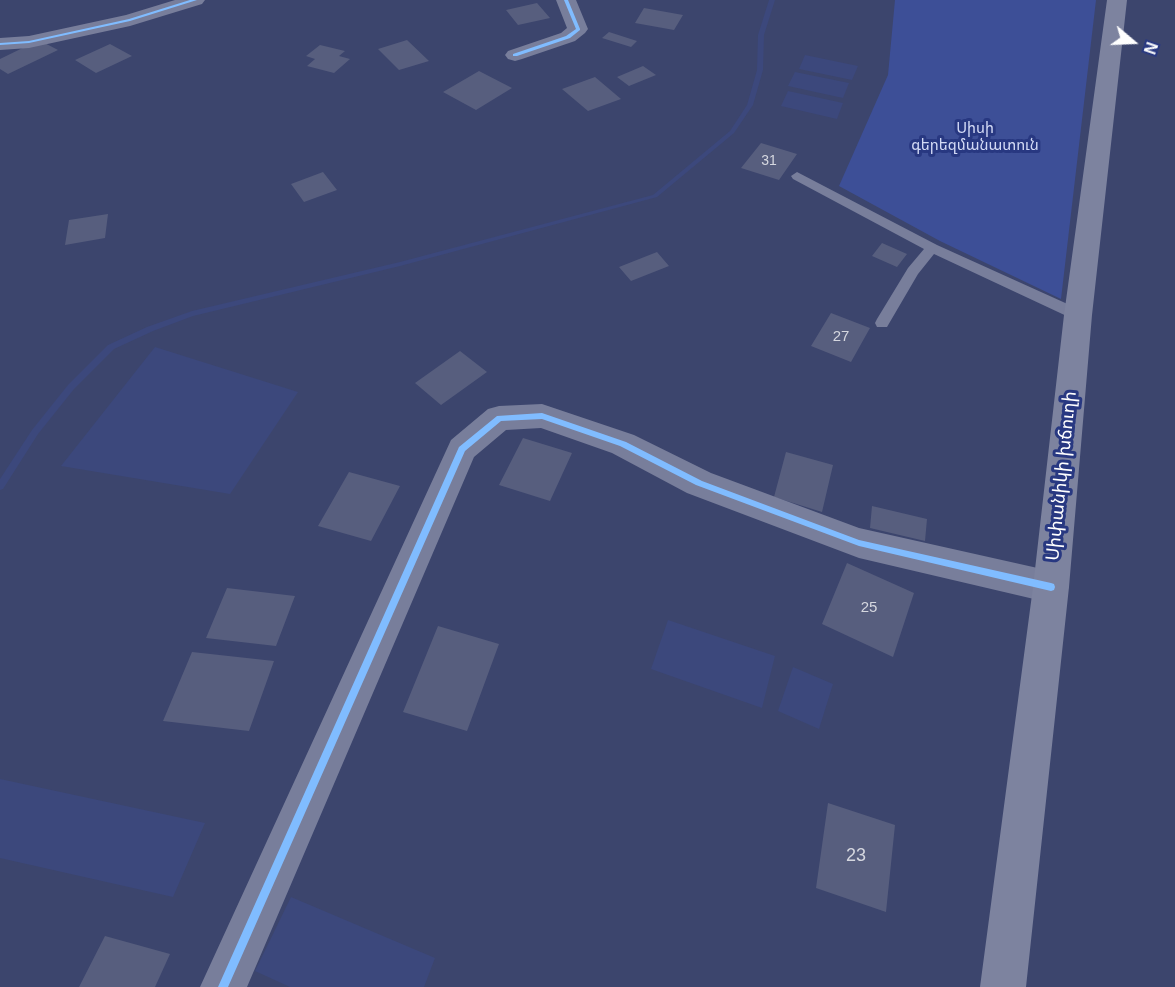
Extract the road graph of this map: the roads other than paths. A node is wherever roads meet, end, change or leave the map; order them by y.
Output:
1 (195, 0) edge
2 (566, 0) edge
3 (1117, 0) edge
4 (0, 44) edge
5 (515, 55) dead end
6 (797, 176) dead end
7 (932, 248) junction
8 (1078, 315) junction
9 (882, 323) dead end
10 (1051, 587) junction
11 (223, 987) edge
12 (1003, 987) edge

1 - 4 street
2 - 5 street
3 - 8 main road, Սիփանիկի խճուղի
6 - 7 lane
7 - 8 lane
7 - 9 lane
8 - 10 main road, Սիփանիկի խճուղի
10 - 11 street
10 - 12 main road, Սիփանիկի խճուղի

